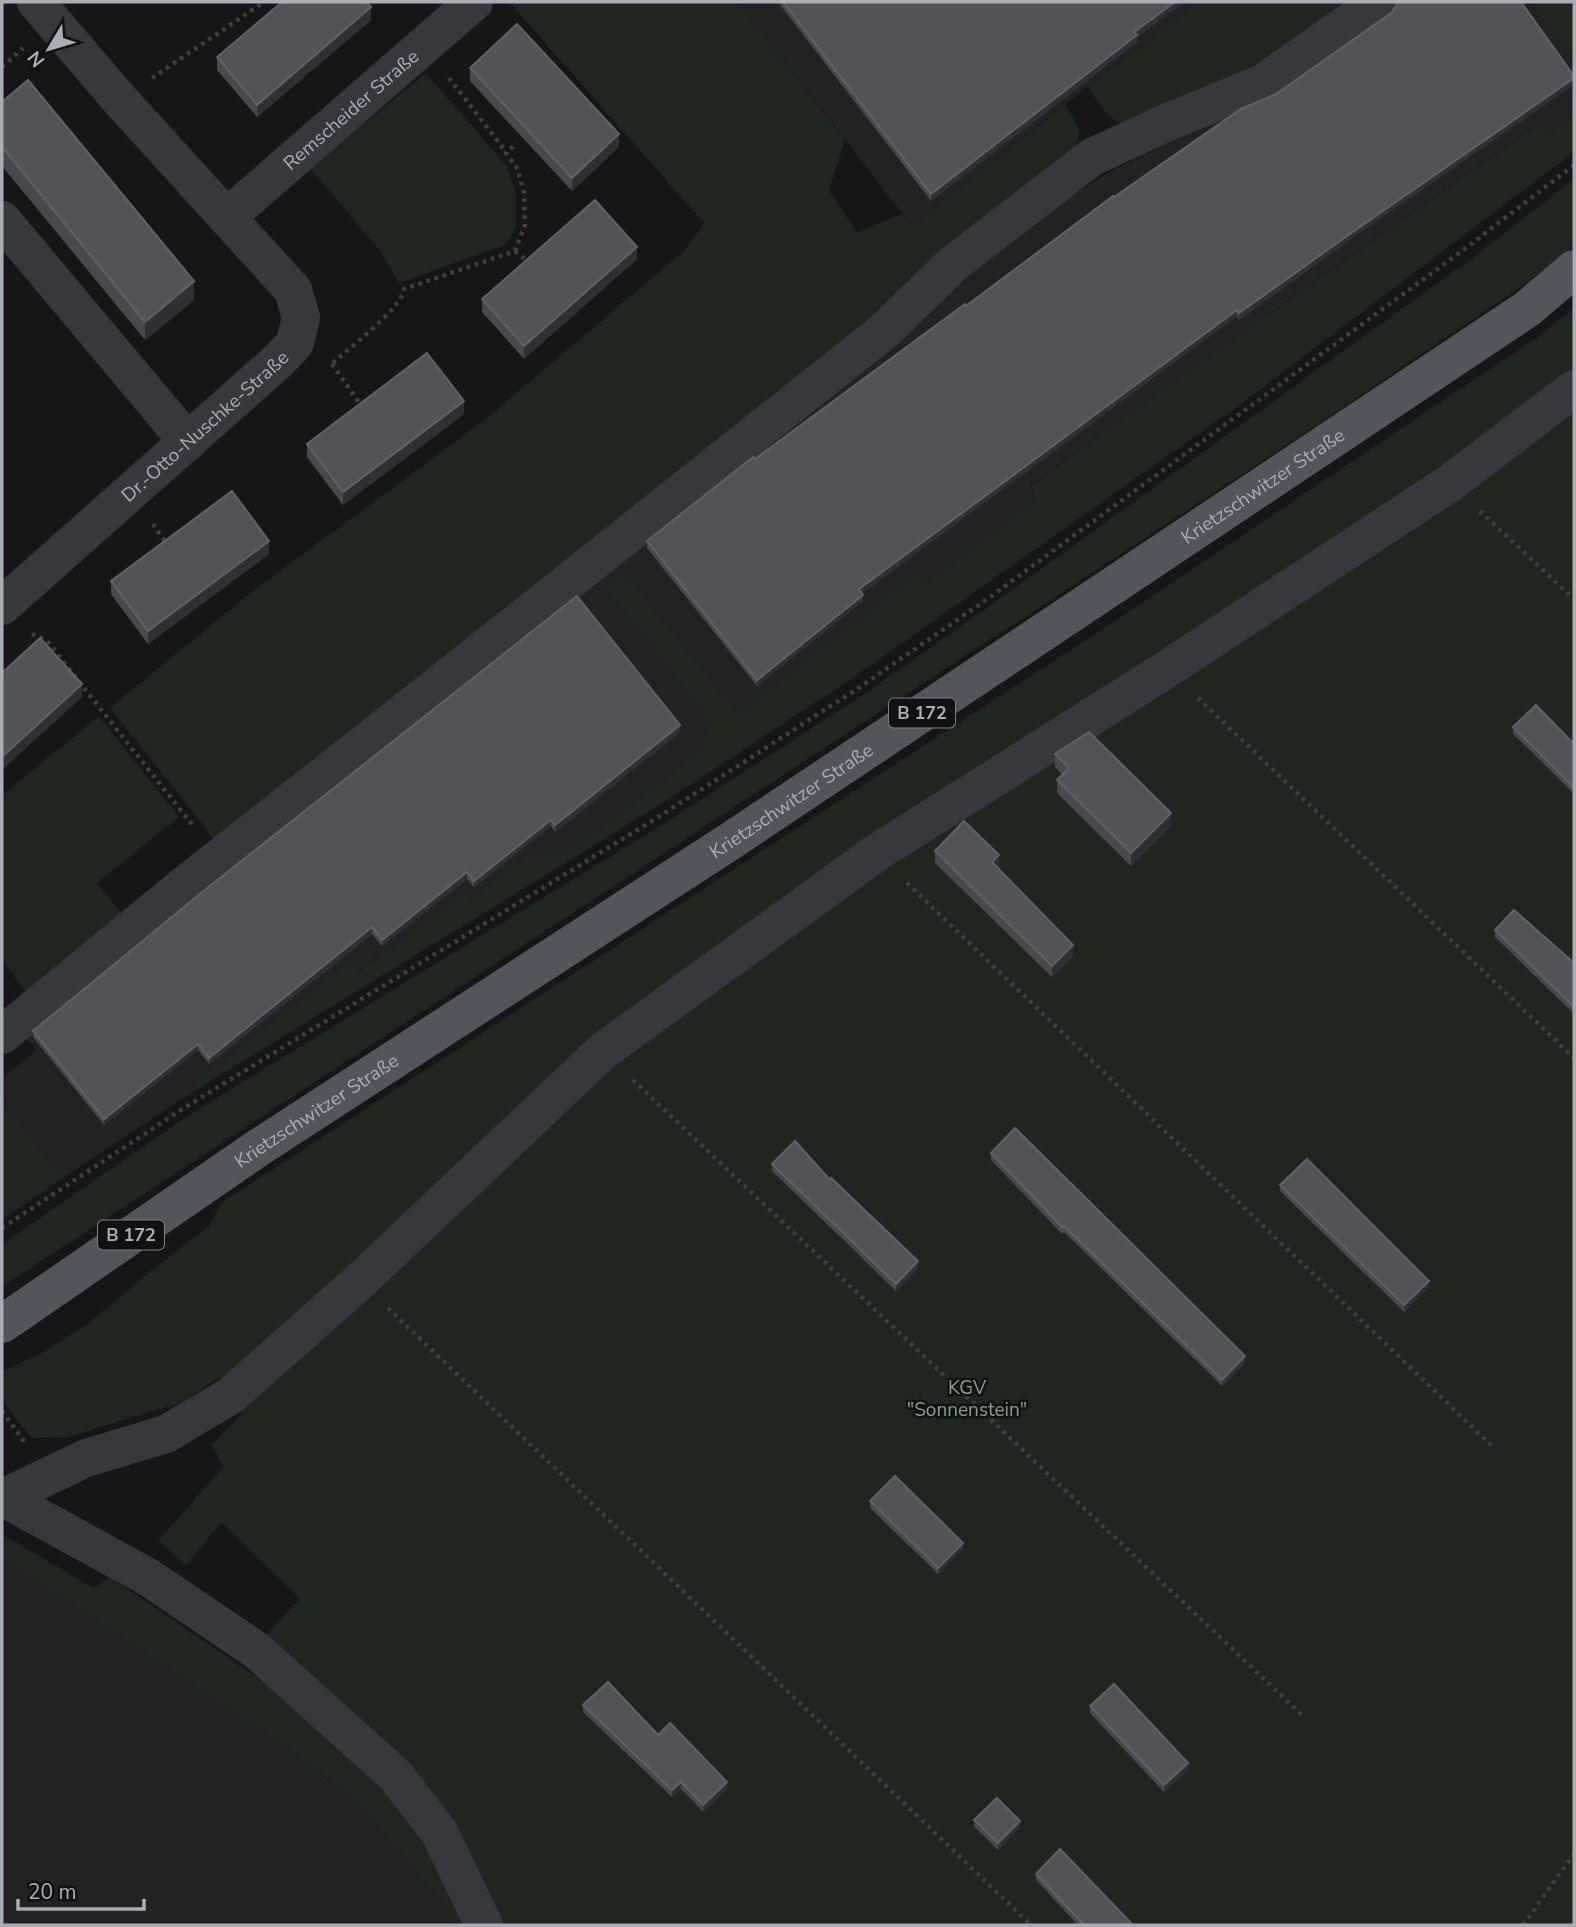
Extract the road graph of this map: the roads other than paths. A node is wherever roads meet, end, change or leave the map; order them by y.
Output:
1 (36, 2) edge
2 (474, 2) edge
3 (1378, 2) edge
4 (227, 217) junction
5 (2, 220) edge
6 (1574, 269) edge
7 (1574, 389) edge
8 (188, 442) junction
9 (14, 618) edge
10 (2, 1035) edge
11 (2, 1324) edge
12 (2, 1497) edge
13 (484, 1925) edge

1 - 4 street, Dr.-Otto-Nuschke-Straße
2 - 4 street, Remscheider Straße
3 - 10 street
4 - 8 street, Dr.-Otto-Nuschke-Straße
5 - 8 street
6 - 11 main road, Krietzschwitzer Straße / B 172
7 - 12 street
8 - 9 street, Dr.-Otto-Nuschke-Straße
12 - 13 street

